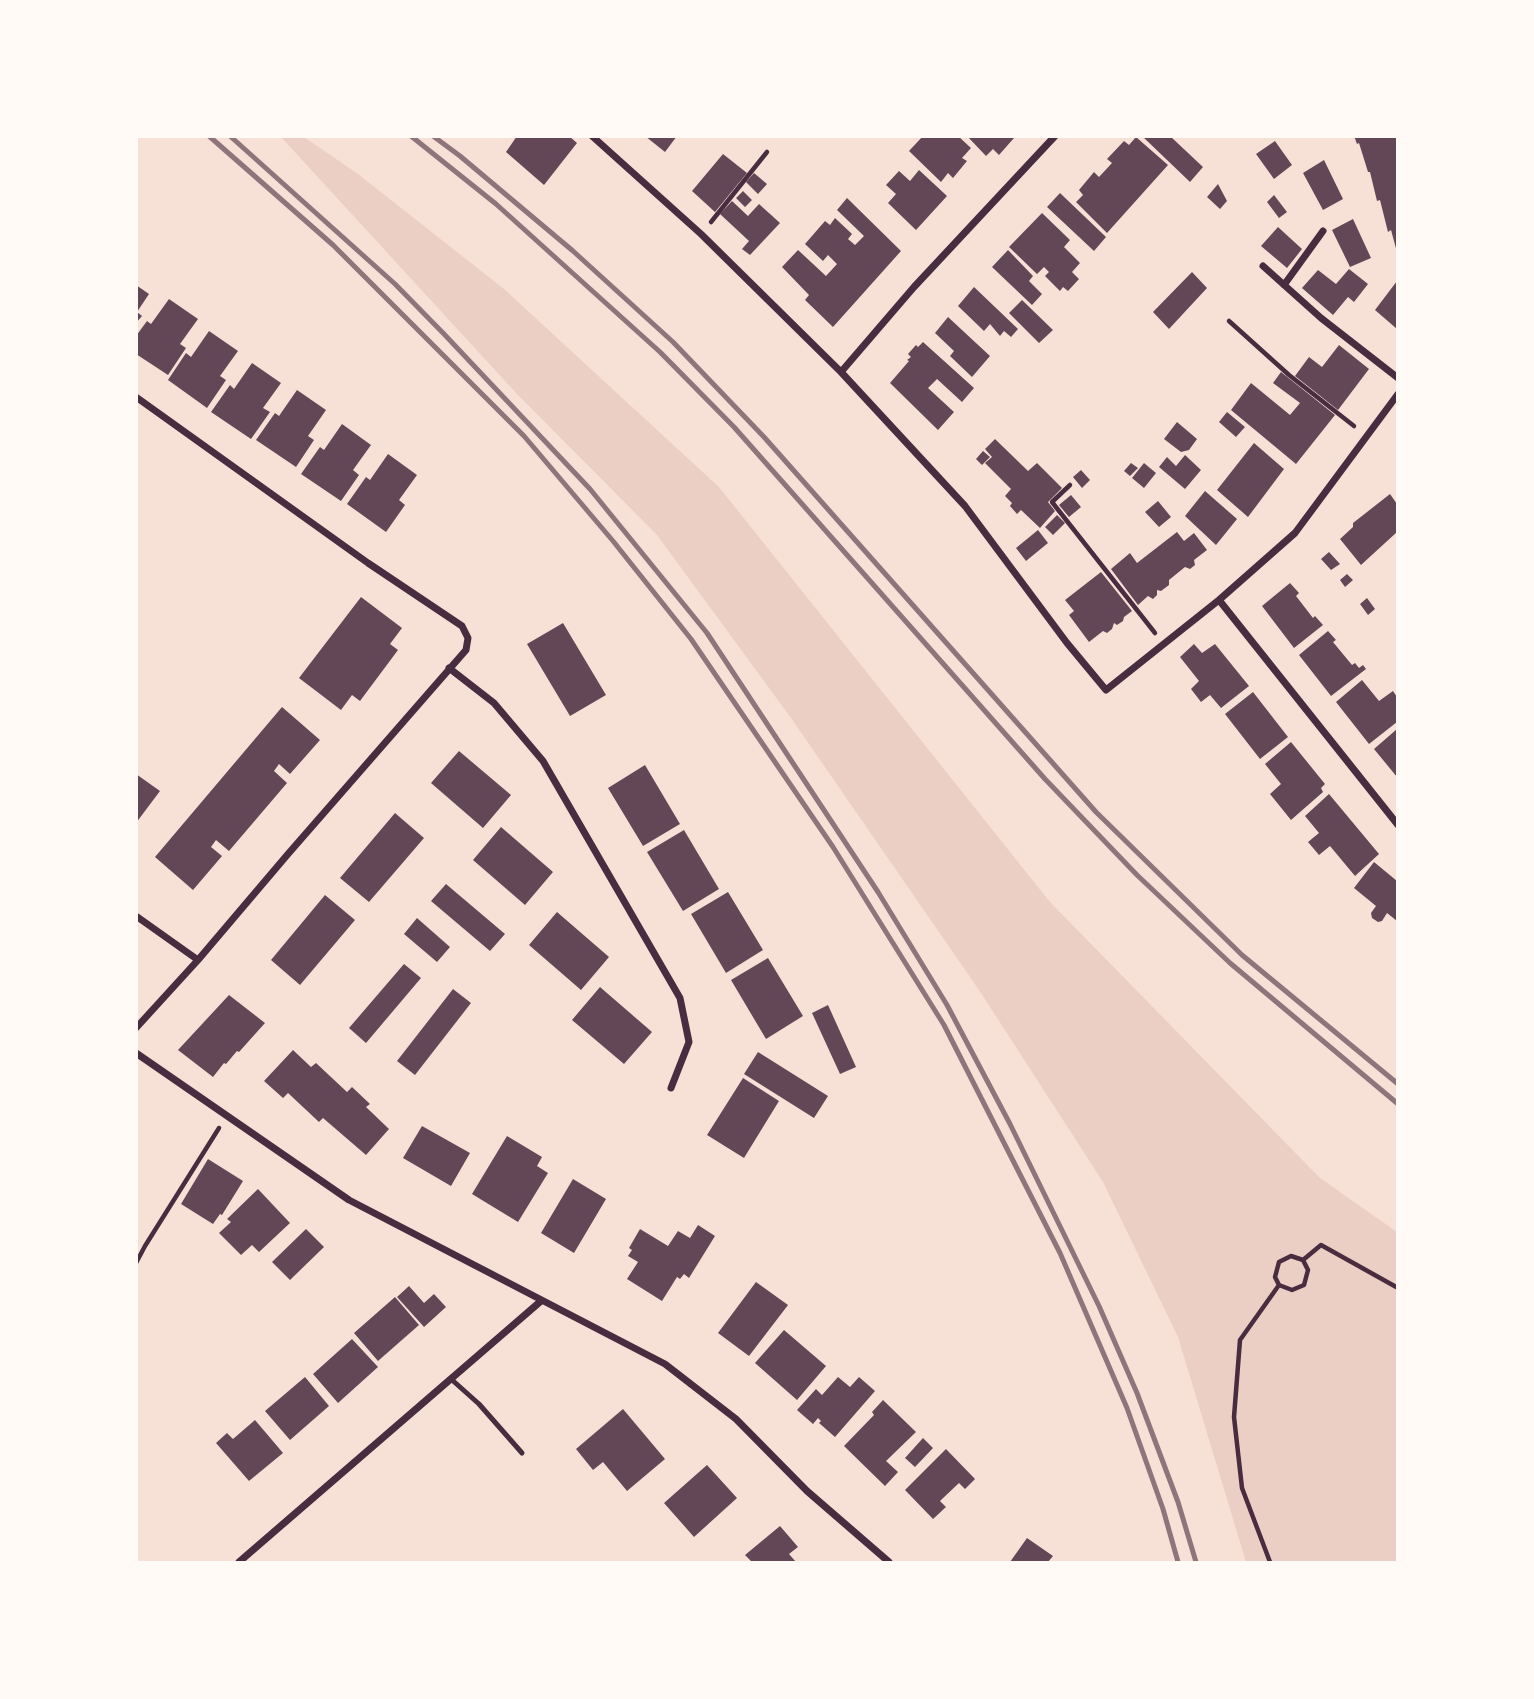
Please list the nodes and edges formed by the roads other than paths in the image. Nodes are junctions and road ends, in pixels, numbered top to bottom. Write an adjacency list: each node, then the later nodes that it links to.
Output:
1 (592, 136): 6 (street)
2 (1055, 136): 6 (street)
3 (1323, 231): 5 (street)
4 (1263, 266): 5 (street)
5 (1284, 285): 7 (street)
6 (841, 372): 10 (street)
7 (1398, 378)
8 (1398, 394): 10 (street)
9 (136, 397): 11 (street)
10 (1220, 600): 12 (street)
11 (449, 668): 14 (street); 17 (street)
12 (1398, 825)
13 (136, 916): 14 (street)
14 (198, 960): 15 (street)
15 (136, 1028)
16 (136, 1053): 18 (street)
17 (671, 1088)
18 (541, 1301): 19 (street); 22 (street)
19 (452, 1379): 20 (lane); 21 (street)
20 (522, 1453)
21 (239, 1563)
22 (889, 1563)

